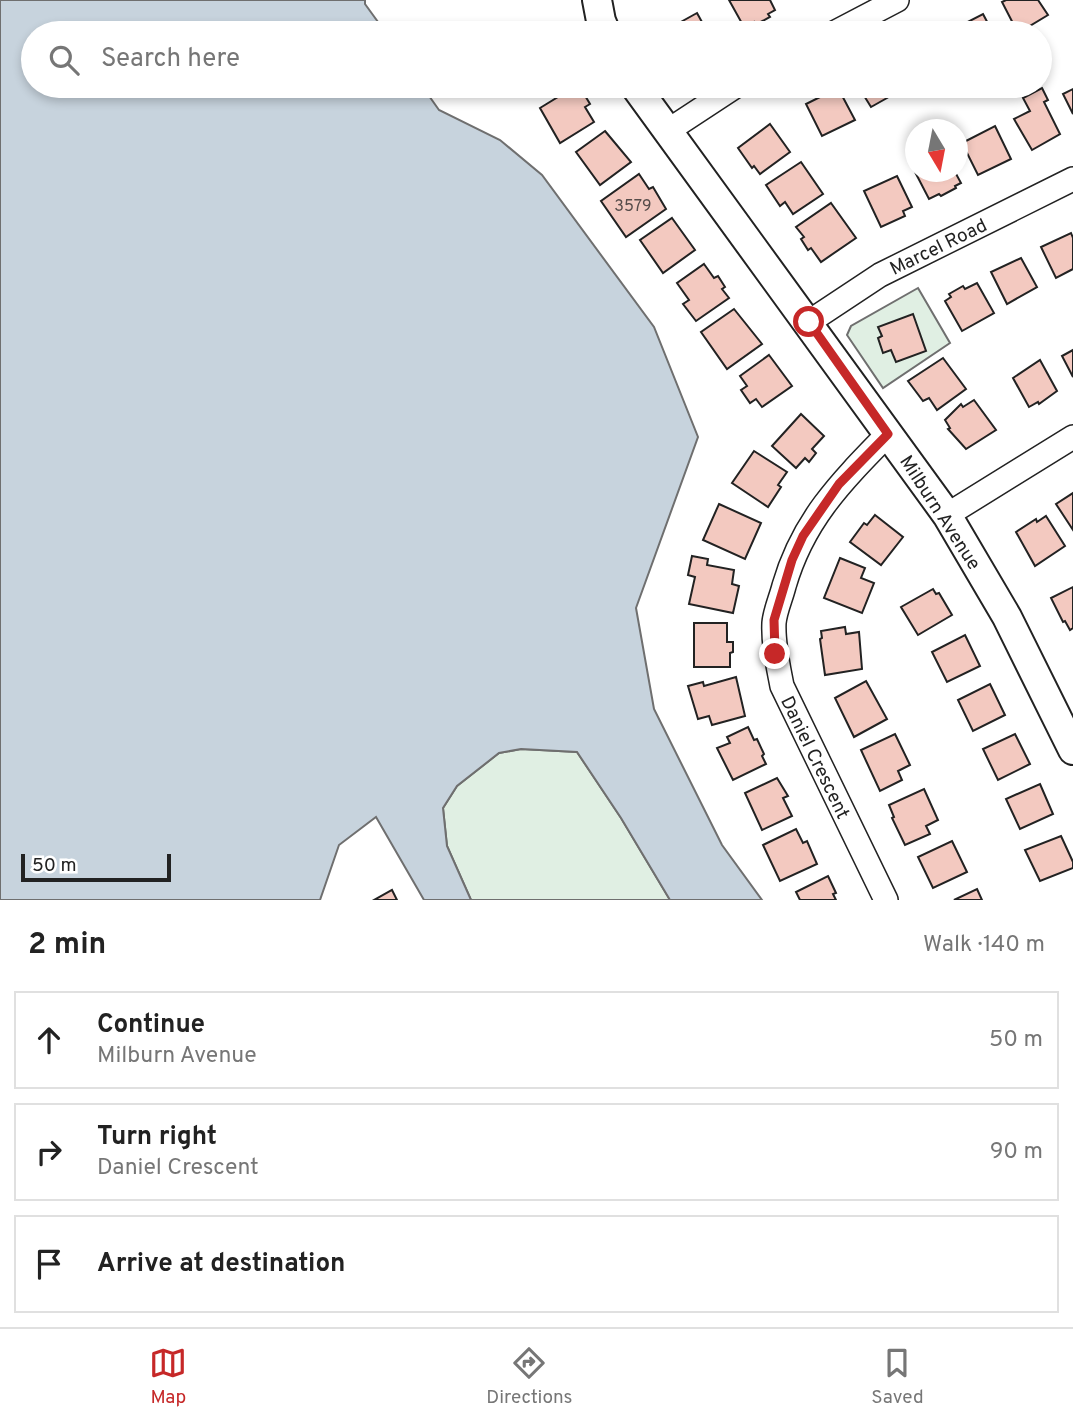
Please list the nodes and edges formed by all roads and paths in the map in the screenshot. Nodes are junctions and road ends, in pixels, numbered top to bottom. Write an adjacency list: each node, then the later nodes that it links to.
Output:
1 (597, 0): 3 (main road)
2 (897, 0): 4 (street)
3 (600, 21)
4 (857, 21)
5 (644, 98): 7 (main road, Milburn Avenue)
6 (718, 98): 7 (street)
7 (669, 130): 9 (main road, Milburn Avenue)
8 (1073, 179): 9 (street, Marcel Road)
9 (809, 322): 10 (main road, Milburn Avenue)
10 (888, 434): 12 (main road, Milburn Avenue); 14 (street, Daniel Crescent)
11 (1073, 437): 12 (street)
12 (947, 515): 13 (main road, Milburn Avenue)
13 (1073, 750)
14 (886, 900)

